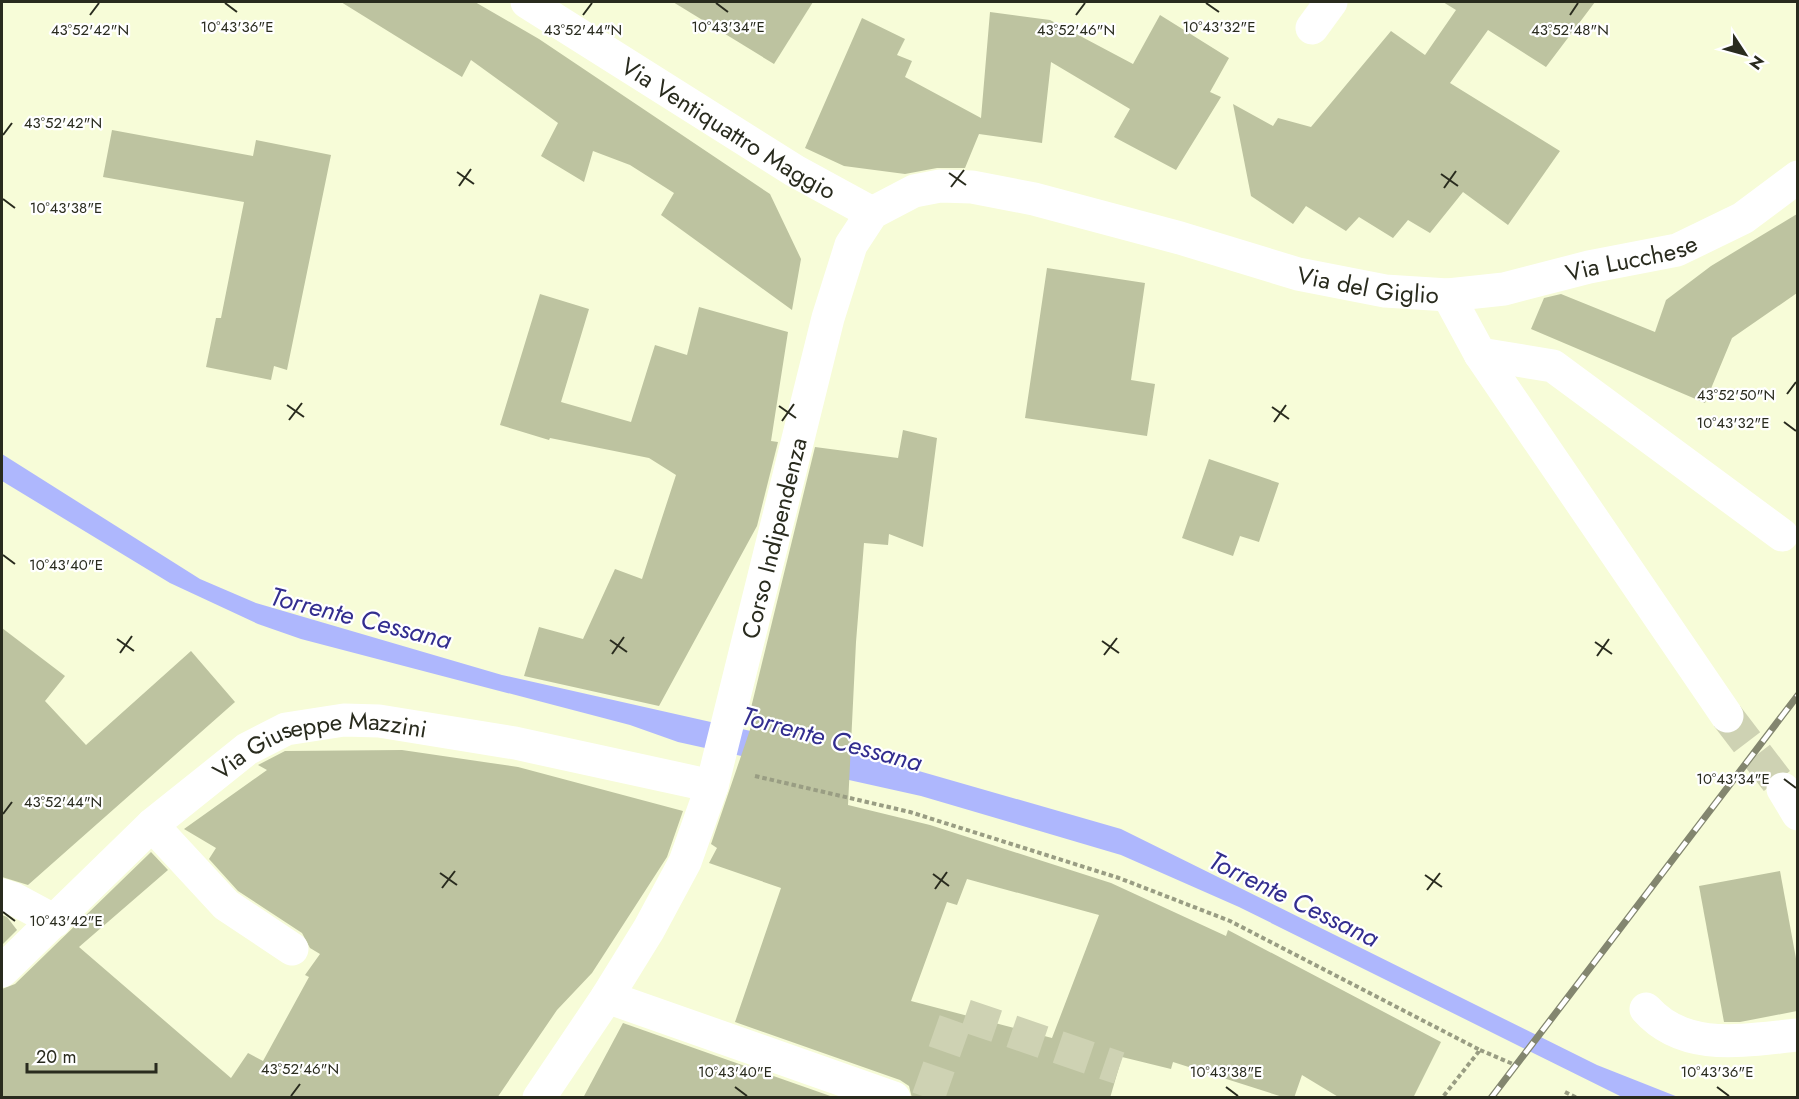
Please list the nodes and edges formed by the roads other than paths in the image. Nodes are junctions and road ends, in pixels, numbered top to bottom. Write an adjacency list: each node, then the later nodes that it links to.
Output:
1 (527, 2): 5 (street, Via Ventiquattro Maggio)
2 (1331, 2): 3 (street)
3 (1312, 28)
4 (1797, 177): 6 (street, Via Lucchese)
5 (872, 213): 6 (street, Via del Giglio); 10 (street, Corso Indipendenza)
6 (1448, 295): 7 (street, Via del Giglio)
7 (1480, 354): 8 (street); 9 (street, Via del Giglio)
8 (1782, 535)
9 (1727, 716)
10 (714, 776): 11 (street, Via Giuseppe Mazzini); 16 (street)
11 (152, 825): 13 (street, Via Giuseppe Mazzini); 14 (street)
12 (2, 895): 13 (street)
13 (55, 921): 15 (street, Via Giuseppe Mazzini)
14 (292, 949)
15 (2, 970)
16 (607, 997): 19 (street); 20 (street)
17 (1646, 1009): 18 (street)
18 (1797, 1035)
19 (539, 1098)
20 (894, 1098)

